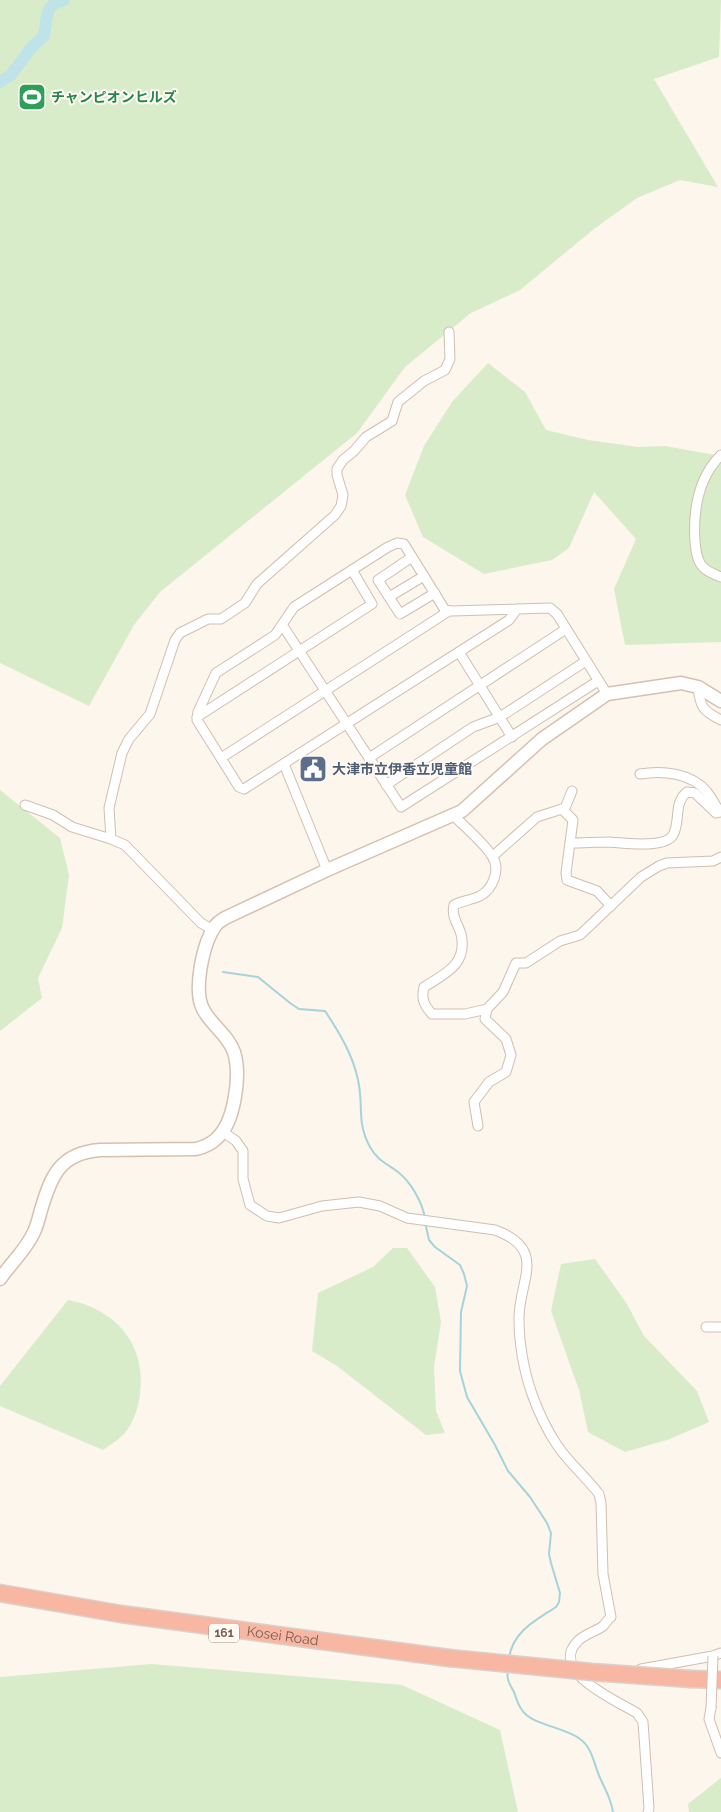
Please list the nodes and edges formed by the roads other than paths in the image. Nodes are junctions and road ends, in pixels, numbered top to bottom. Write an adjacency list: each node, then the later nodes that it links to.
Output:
1 (449, 332): 37 (street)
2 (721, 455): 6 (street)
3 (412, 557): 4 (street); 5 (street); 8 (street)
4 (352, 570): 11 (street); 13 (street)
5 (424, 576): 7 (street); 8 (street)
6 (721, 578)
7 (435, 593): 8 (street); 10 (street)
8 (389, 597)
9 (517, 609): 10 (street); 12 (street); 14 (street)
10 (449, 611): 19 (street)
11 (283, 626): 13 (street); 22 (street)
12 (566, 629): 15 (street); 17 (street)
13 (299, 651): 19 (street); 22 (street)
14 (458, 652): 17 (street); 25 (street)
15 (586, 661): 16 (street); 23 (street)
16 (598, 681): 20 (street); 26 (street)
17 (480, 686): 23 (street); 28 (street)
18 (698, 687): 20 (street); 21 (street); 24 (street)
19 (325, 691): 25 (street); 27 (street)
20 (607, 694): 36 (street)
21 (721, 700)
22 (197, 717): 27 (street)
23 (500, 717): 26 (street); 31 (street)
24 (721, 720)
25 (346, 724): 28 (street); 29 (street)
26 (512, 737): 31 (street)
27 (221, 758): 29 (street)
28 (369, 758): 31 (street)
29 (284, 764): 41 (street)
30 (640, 774): 35 (street)
31 (386, 785)
32 (572, 791): 34 (street)
33 (25, 805): 37 (street)
34 (562, 809): 38 (street); 39 (street)
35 (720, 813): 38 (street)
36 (454, 816): 39 (street); 41 (street)
37 (111, 839): 43 (street)
38 (570, 843): 42 (street)
39 (493, 856): 44 (street)
40 (721, 857): 42 (street)
41 (327, 870): 43 (street)
42 (611, 906): 44 (street)
43 (213, 930): 47 (street)
44 (487, 1009): 45 (street)
45 (478, 1126)
46 (226, 1134): 54 (street)
47 (0, 1279)
48 (706, 1326): 49 (street)
49 (721, 1327)
50 (0, 1593): 53 (highway, Kosei Road / 161)
51 (0, 1600): 53 (highway, Kosei Road / 161)
52 (717, 1655): 54 (street); 56 (street, bridge)
53 (449, 1658): 55 (highway, Kosei Road / 161, bridge)
54 (569, 1662): 57 (street)
55 (721, 1680)
56 (721, 1753)
57 (648, 1812)

